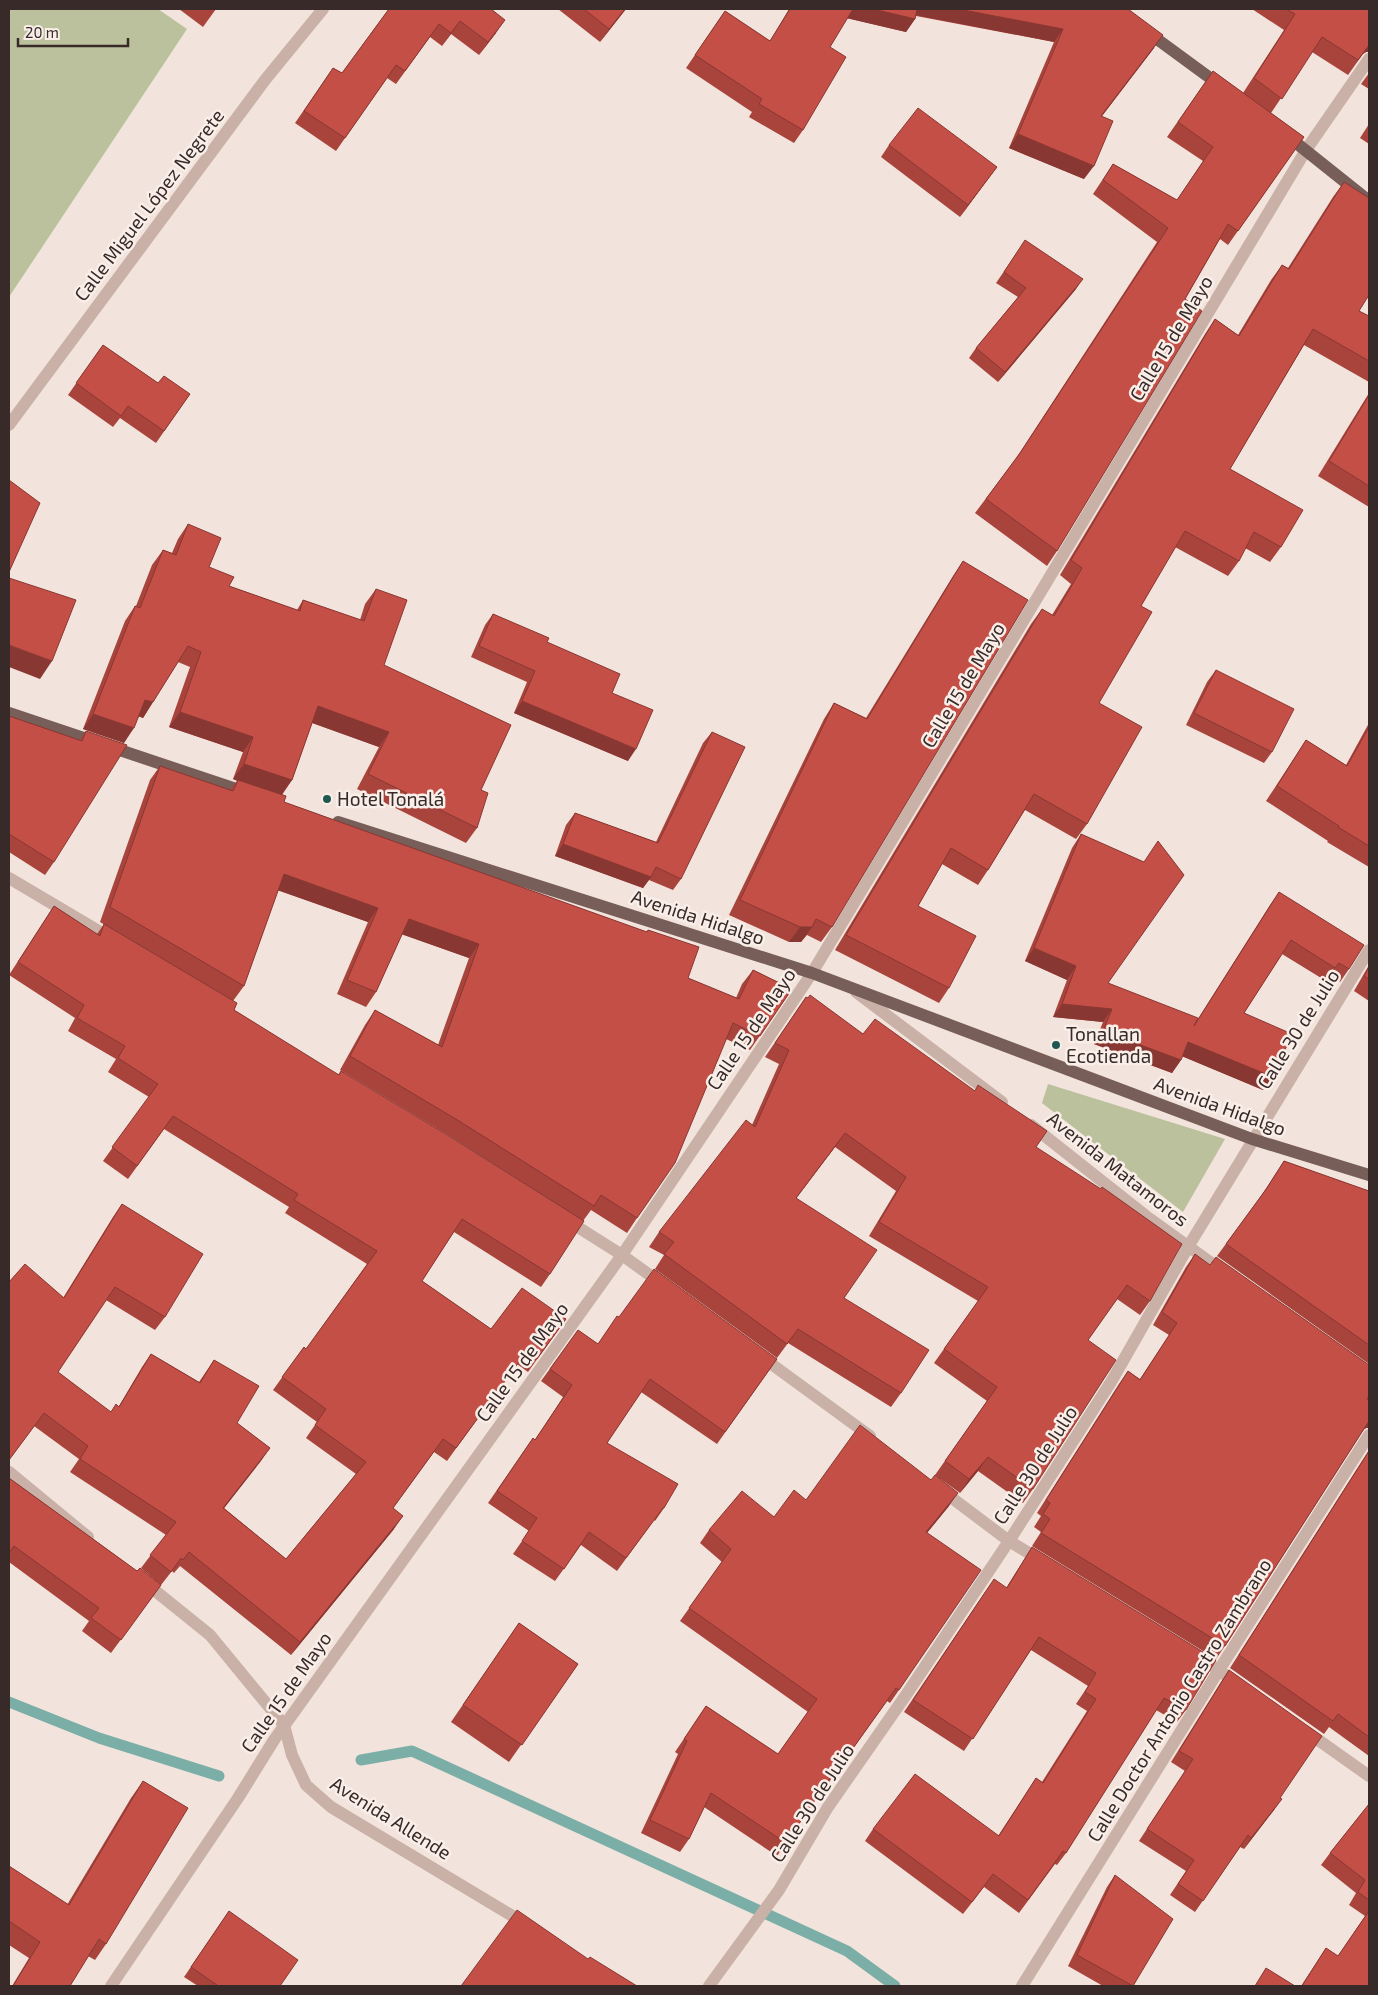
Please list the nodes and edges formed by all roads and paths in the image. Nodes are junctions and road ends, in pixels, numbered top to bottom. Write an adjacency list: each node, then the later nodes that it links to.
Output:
1 (323, 9): 8 (street, Calle Miguel López Negrete)
2 (1132, 20): 4 (main road)
3 (1369, 59): 6 (street, Calle 15 de Mayo)
4 (1227, 91)
5 (1274, 126): 6 (main road)
6 (1306, 150): 7 (main road); 15 (street, Calle 15 de Mayo)
7 (1369, 200)
8 (9, 425)
9 (9, 713): 10 (main road)
10 (264, 798)
11 (330, 820): 15 (main road, Avenida Hidalgo)
12 (9, 878): 13 (street)
13 (120, 943)
14 (1369, 950): 17 (street, Calle 30 de Julio)
15 (812, 973): 16 (main road, Avenida Hidalgo); 21 (street, Calle 15 de Mayo)
16 (848, 986): 17 (main road, Avenida Hidalgo); 20 (street, Avenida Matamoros)
17 (1252, 1139): 18 (main road, Avenida Hidalgo); 20 (street, Calle 30 de Julio)
18 (1369, 1175)
19 (557, 1214): 21 (street)
20 (1188, 1247): 22 (street, Avenida Matamoros); 29 (street, Calle 30 de Julio)
21 (622, 1255): 23 (street); 36 (street, Calle 15 de Mayo)
22 (1235, 1280)
23 (670, 1290)
24 (750, 1348): 26 (street)
25 (1369, 1435): 34 (street, Calle Doctor Antonio Castro Zambrano)
26 (877, 1442)
27 (9, 1472): 30 (street)
28 (931, 1482): 29 (street)
29 (1009, 1541): 31 (street); 41 (street, Calle 30 de Julio)
30 (102, 1547)
31 (1051, 1567)
32 (132, 1572): 36 (street, Avenida Allende)
33 (1185, 1649): 34 (street)
34 (1219, 1670): 35 (street); 42 (street, Calle Doctor Antonio Castro Zambrano)
35 (1251, 1692)
36 (284, 1725): 39 (street, Avenida Allende); 40 (street, Calle 15 de Mayo)
37 (1298, 1726): 38 (street)
38 (1369, 1776)
39 (537, 1930)
40 (111, 1986)
41 (709, 1986)
42 (1022, 1986)

